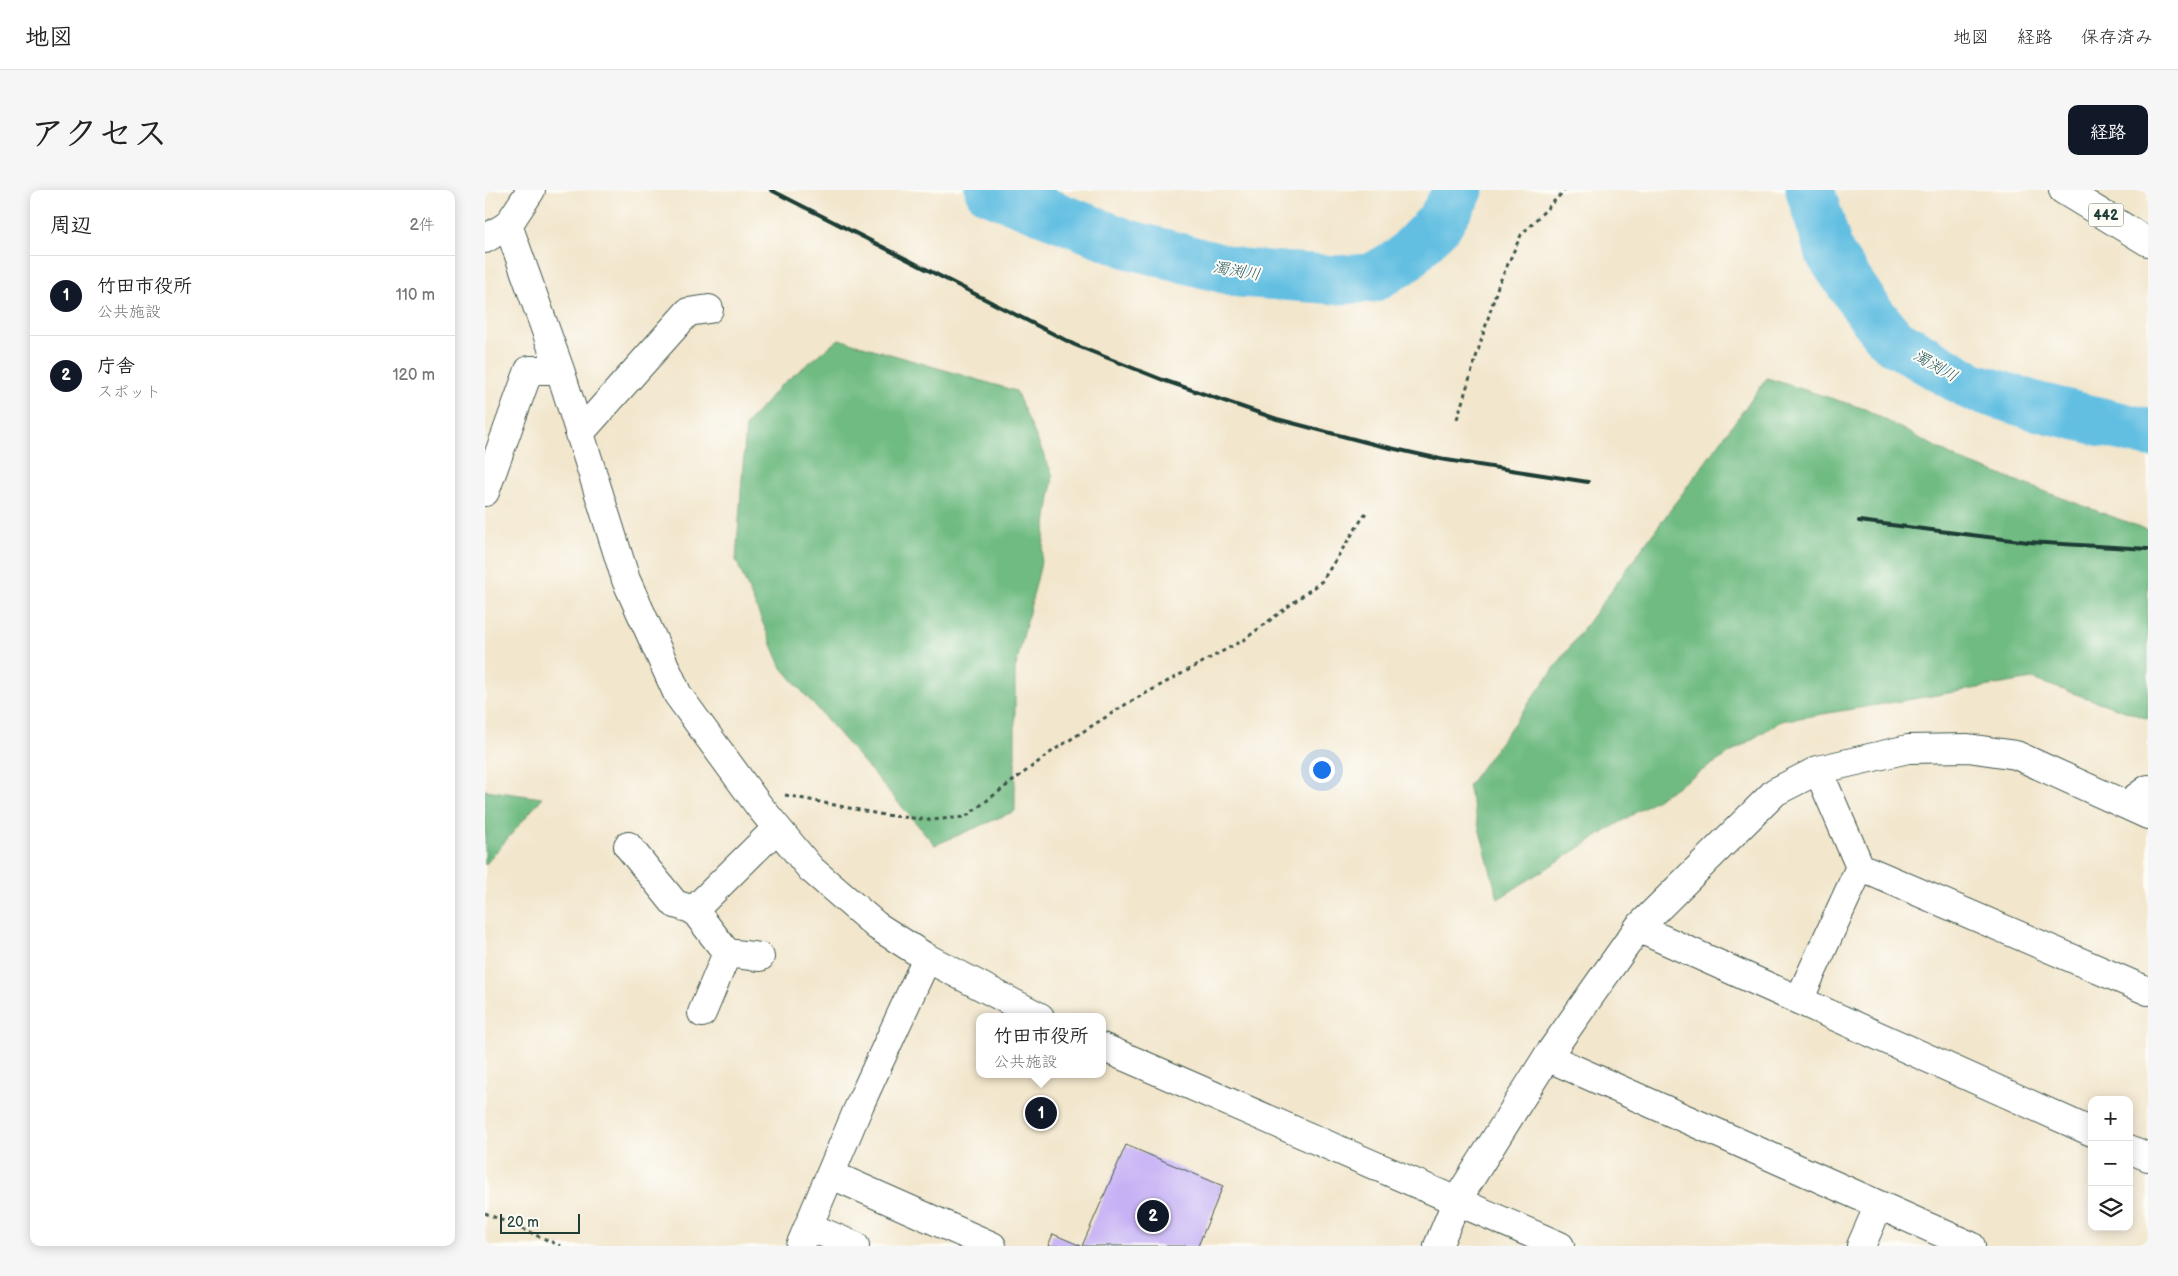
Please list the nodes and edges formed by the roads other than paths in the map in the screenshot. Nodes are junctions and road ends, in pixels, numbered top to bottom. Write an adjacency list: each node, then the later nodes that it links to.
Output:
1 (531, 190): 3 (main road)
2 (2063, 190): 5 (main road, 442)
3 (508, 224): 4 (main road); 7 (main road)
4 (485, 239)
5 (2148, 242)
6 (709, 309): 8 (main road)
7 (560, 370): 8 (main road); 9 (main road)
8 (579, 434): 13 (main road)
9 (485, 492)
10 (1819, 770): 12 (main road); 15 (main road); 17 (main road)
11 (2148, 789): 12 (main road)
12 (2137, 810)
13 (777, 828): 16 (main road); 20 (main road)
14 (628, 846): 16 (main road)
15 (1860, 867): 21 (main road); 22 (main road)
16 (694, 910): 18 (main road)
17 (1638, 928): 22 (main road); 26 (main road)
18 (727, 954): 19 (main road); 23 (main road)
19 (760, 957)
20 (927, 958): 24 (main road); 30 (main road)
21 (2148, 991)
22 (1799, 1000): 27 (main road)
23 (703, 1013)
24 (1032, 1013)
25 (1106, 1049): 31 (main road)
26 (1547, 1057): 31 (main road); 32 (main road)
27 (2088, 1130)
28 (2133, 1151): 29 (main road)
29 (2148, 1157)
30 (832, 1174): 33 (main road); 34 (main road)
31 (1457, 1200): 36 (main road); 37 (main road)
32 (1879, 1205): 38 (main road); 39 (main road)
33 (805, 1236): 35 (main road)
34 (986, 1245)
35 (855, 1246)
36 (1438, 1246)
37 (1559, 1246)
38 (1861, 1246)
39 (1971, 1246)

